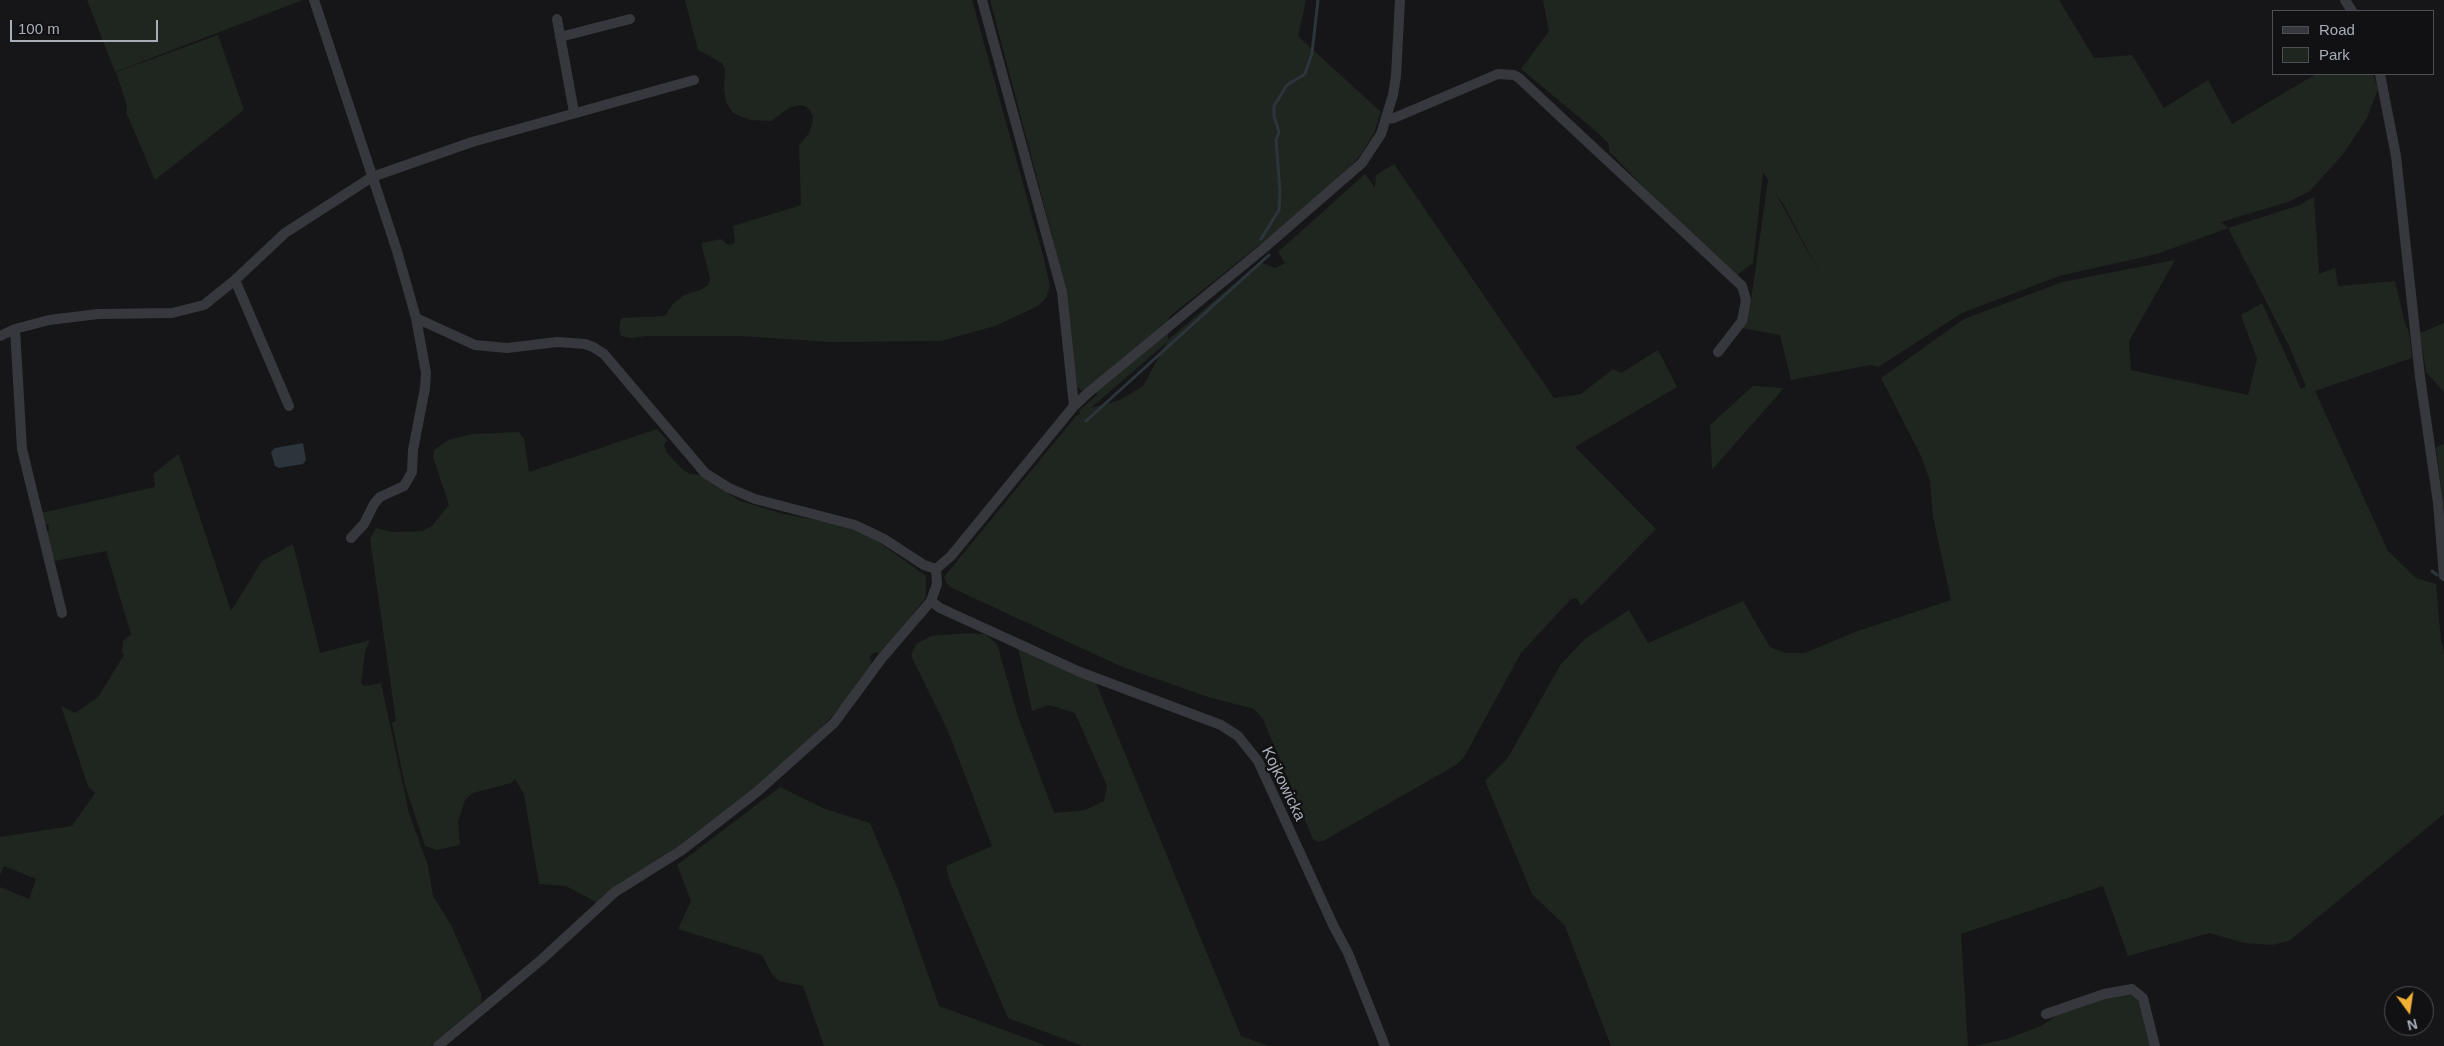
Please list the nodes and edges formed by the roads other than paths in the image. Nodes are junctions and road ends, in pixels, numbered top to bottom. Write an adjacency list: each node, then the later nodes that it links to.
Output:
1 (314, 0): 11 (street)
2 (982, 0): 18 (street)
3 (1400, 0): 10 (street)
4 (557, 19): 6 (street)
5 (630, 19): 6 (street)
6 (560, 37): 9 (street)
7 (2380, 75): 21 (street)
8 (694, 80): 9 (street)
9 (574, 112): 11 (street)
10 (1387, 119): 16 (street); 18 (street)
11 (372, 178): 12 (street); 13 (street)
12 (236, 280): 14 (street); 17 (street)
13 (416, 318): 19 (street); 20 (street)
14 (15, 329): 15 (street); 23 (street)
15 (0, 336)
16 (1718, 352)
17 (289, 406)
18 (1074, 406): 20 (street)
19 (351, 538)
20 (936, 569): 22 (street)
21 (2444, 576)
22 (931, 600): 25 (street); 26 (street, Kojkowicka)
23 (62, 613)
24 (2046, 1014): 27 (street)
25 (438, 1046)
26 (1385, 1046)
27 (2155, 1046)

